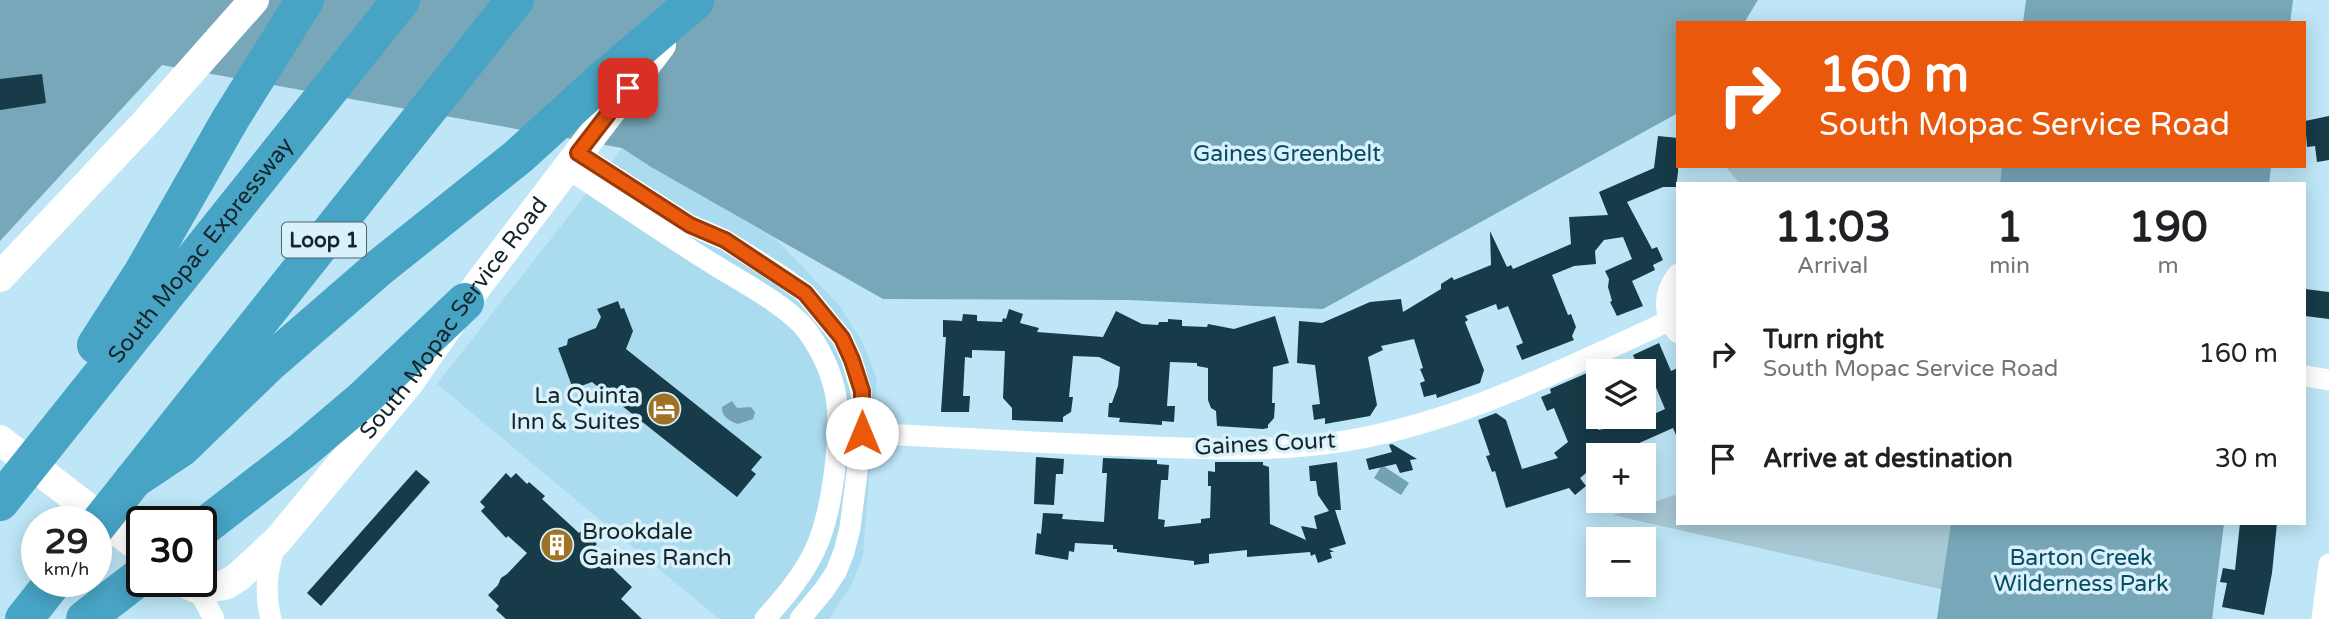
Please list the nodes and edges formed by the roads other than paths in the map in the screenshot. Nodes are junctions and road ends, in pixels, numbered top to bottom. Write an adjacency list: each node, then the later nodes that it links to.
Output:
1 (254, 0): 8 (main road)
2 (305, 0): 17 (highway)
3 (401, 0): 17 (highway, South Mopac Expressway)
4 (515, 0): 18 (highway, Loop 1)
5 (695, 1): 6 (main road, South Mopac Service Road); 18 (highway)
6 (572, 160): 7 (street); 10 (main road, South Mopac Service Road)
7 (684, 234): 14 (street); 15 (street)
8 (0, 277)
9 (1676, 277): 11 (street, Gaines Court)
10 (465, 302): 21 (highway); 23 (main road, South Mopac Service Road)
11 (1674, 327): 15 (street, Gaines Court)
12 (2306, 376): 13 (street)
13 (2329, 380)
14 (839, 432): 15 (street, Gaines Court); 33 (street)
15 (862, 433): 34 (street)
16 (0, 440): 22 (main road)
17 (41, 449): 19 (highway, South Mopac Expressway)
18 (134, 480): 20 (highway, Loop 1)
19 (0, 502)
20 (112, 507)
21 (217, 517)
22 (126, 538)
23 (276, 541): 25 (main road, South Mopac Service Road); 32 (street)
24 (2329, 564): 35 (street)
25 (217, 585)
26 (126, 587): 30 (highway)
27 (41, 597): 29 (highway)
28 (197, 597): 31 (street)
29 (24, 619)
30 (85, 619)
31 (214, 619)
32 (271, 619)
33 (765, 619)
34 (800, 619)
35 (2322, 619)

